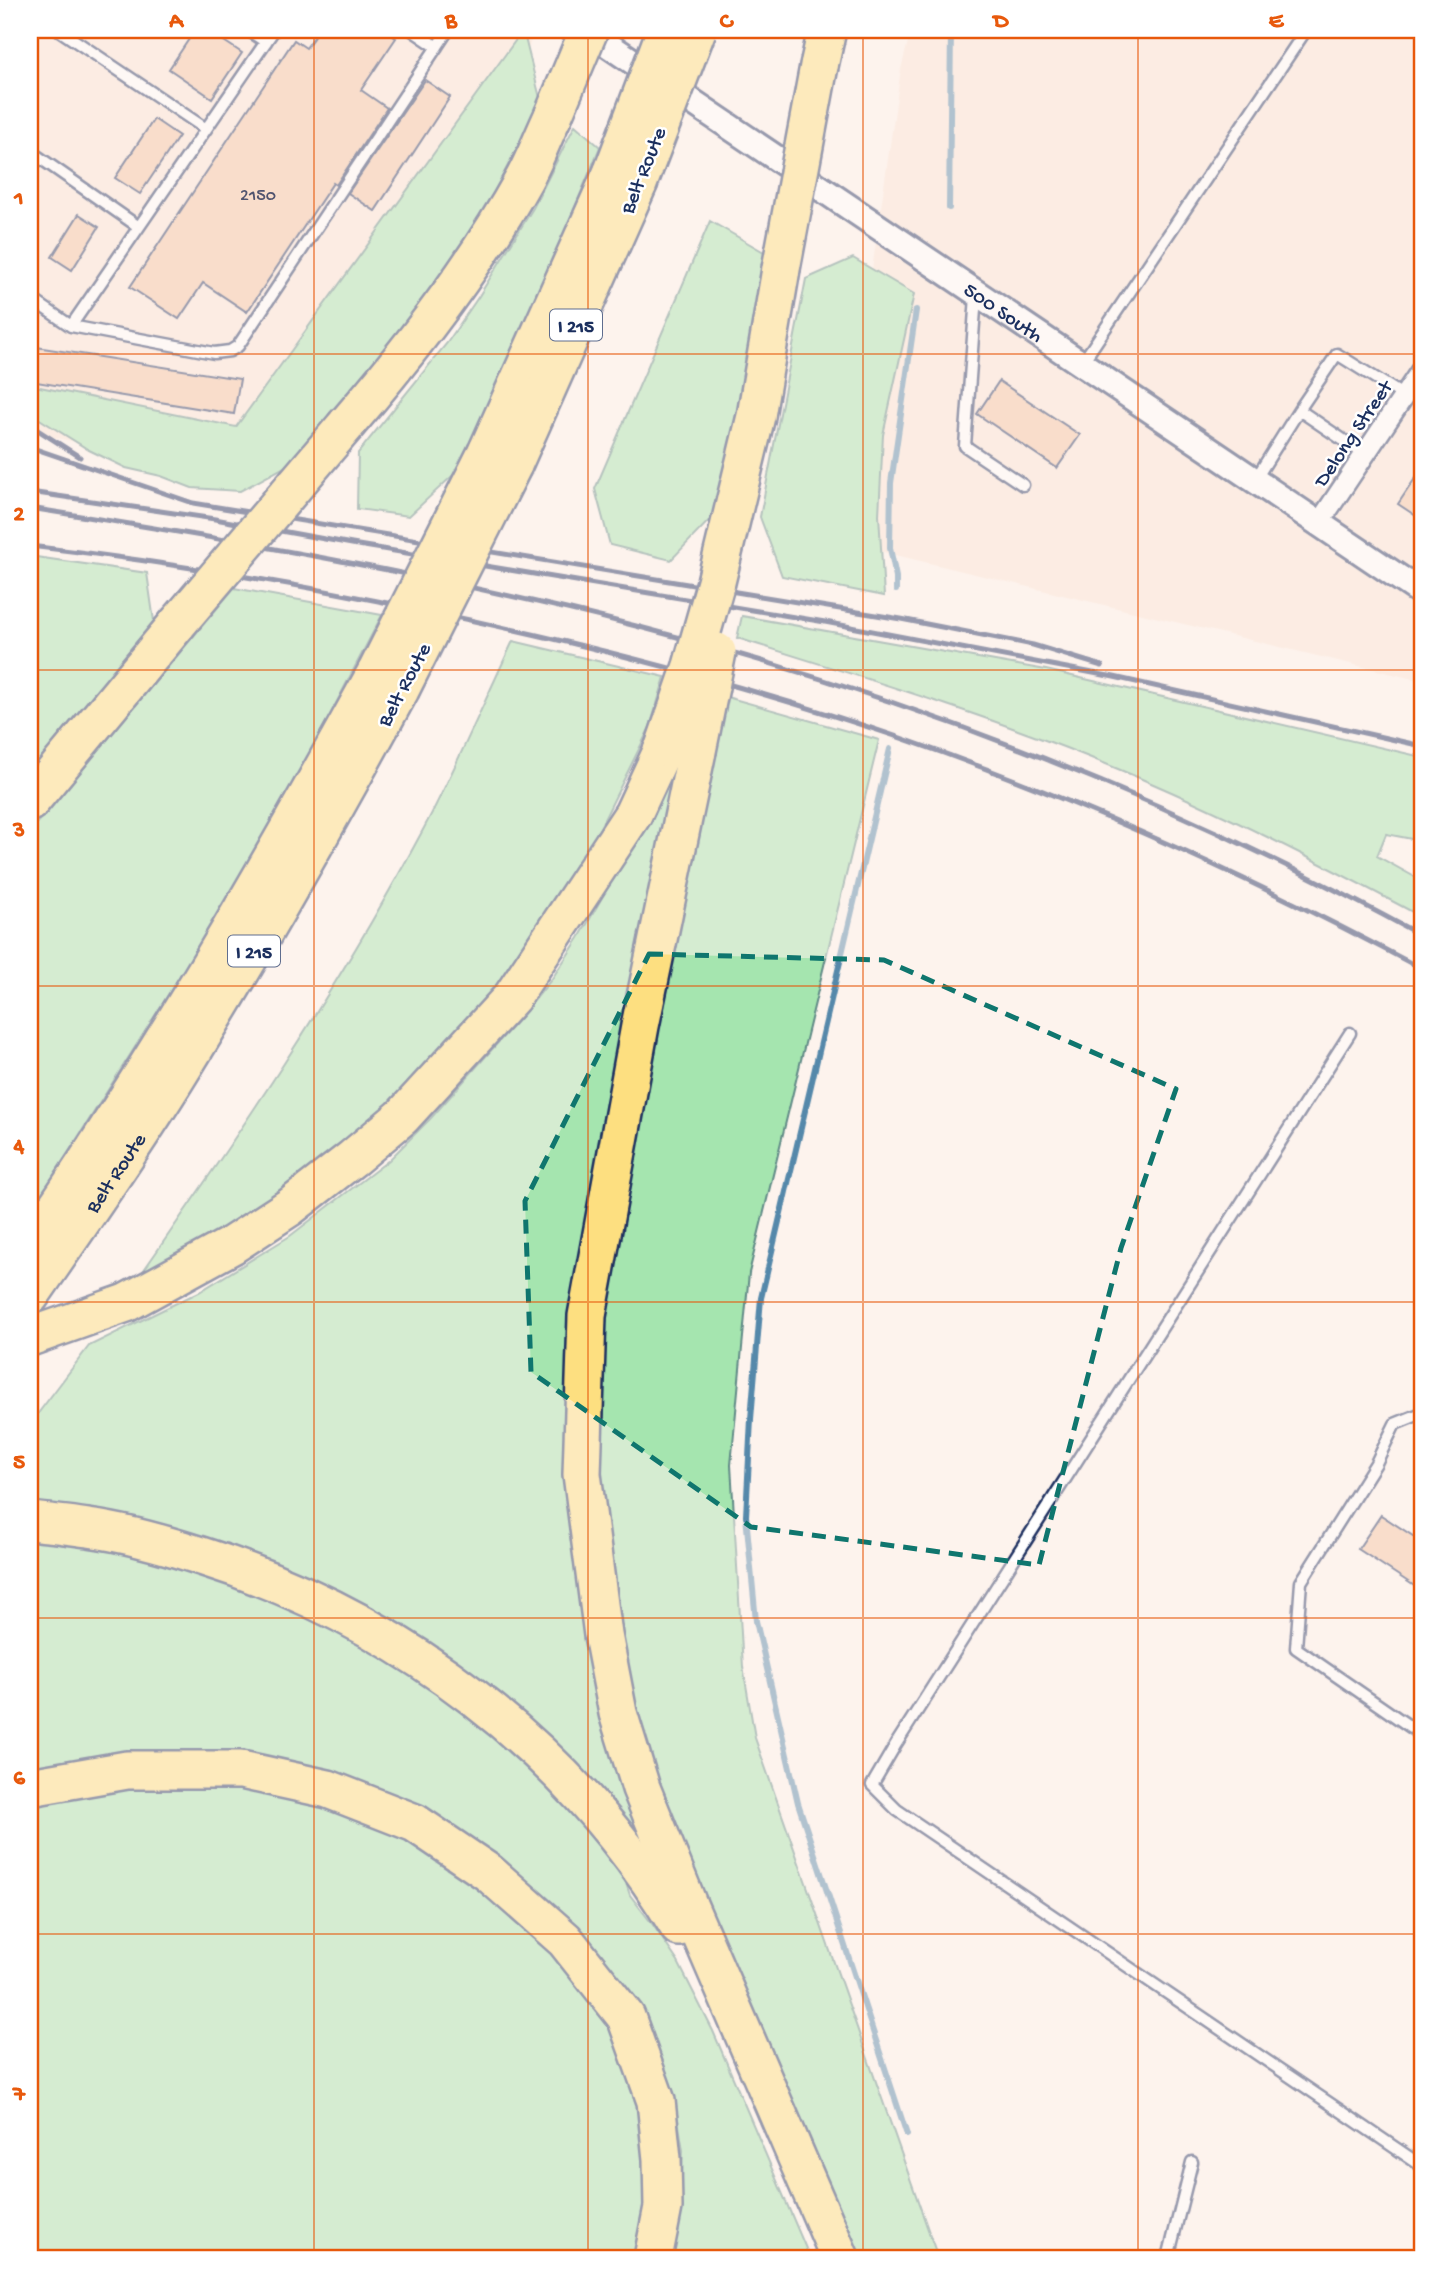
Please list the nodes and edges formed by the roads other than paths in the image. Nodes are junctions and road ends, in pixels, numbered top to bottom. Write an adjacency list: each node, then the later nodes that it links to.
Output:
1 (59, 30): 13 (lane)
2 (248, 30): 11 (lane)
3 (274, 30): 11 (lane)
4 (412, 30): 12 (lane)
5 (448, 30): 12 (lane)
6 (588, 30): 17 (street, 500 South); 30 (highway, bridge)
7 (666, 30): 15 (highway, Belt Route / I 215, bridge)
8 (697, 30): 15 (highway, Belt Route / I 215, bridge)
9 (827, 30): 29 (highway, bridge)
10 (1306, 30): 20 (lane)
11 (266, 42): 13 (lane)
12 (437, 47): 19 (lane)
13 (206, 129): 16 (lane)
14 (30, 151): 16 (lane)
15 (625, 177): 32 (highway, Belt Route / I 215, bridge)
16 (139, 227): 19 (lane)
17 (976, 292): 20 (street, 500 South); 26 (lane)
18 (30, 298): 19 (lane)
19 (71, 326)
20 (1082, 363): 25 (street, 500 South)
21 (1422, 369): 22 (street, Delong Street)
22 (1404, 397): 23 (lane); 24 (street, Delong Street)
23 (1299, 410): 24 (lane); 25 (lane)
24 (1364, 454): 27 (street, Delong Street)
25 (1255, 480): 27 (street, 500 South)
26 (1023, 485)
27 (1319, 523): 28 (street, 500 South)
28 (1422, 593)
29 (680, 749): 35 (highway); 40 (highway)
30 (30, 802)
31 (1350, 1033): 42 (lane)
32 (86, 1189): 33 (highway, Belt Route / I 215); 34 (highway, Belt Route / I 215)
33 (30, 1246)
34 (30, 1296)
35 (30, 1337)
36 (1422, 1413): 38 (lane)
37 (30, 1521): 40 (highway)
38 (1422, 1735)
39 (30, 1787): 43 (highway)
40 (746, 2039): 44 (highway)
41 (1192, 2162): 45 (lane)
42 (1422, 2166)
43 (653, 2258)
44 (840, 2258)
45 (1167, 2258)

